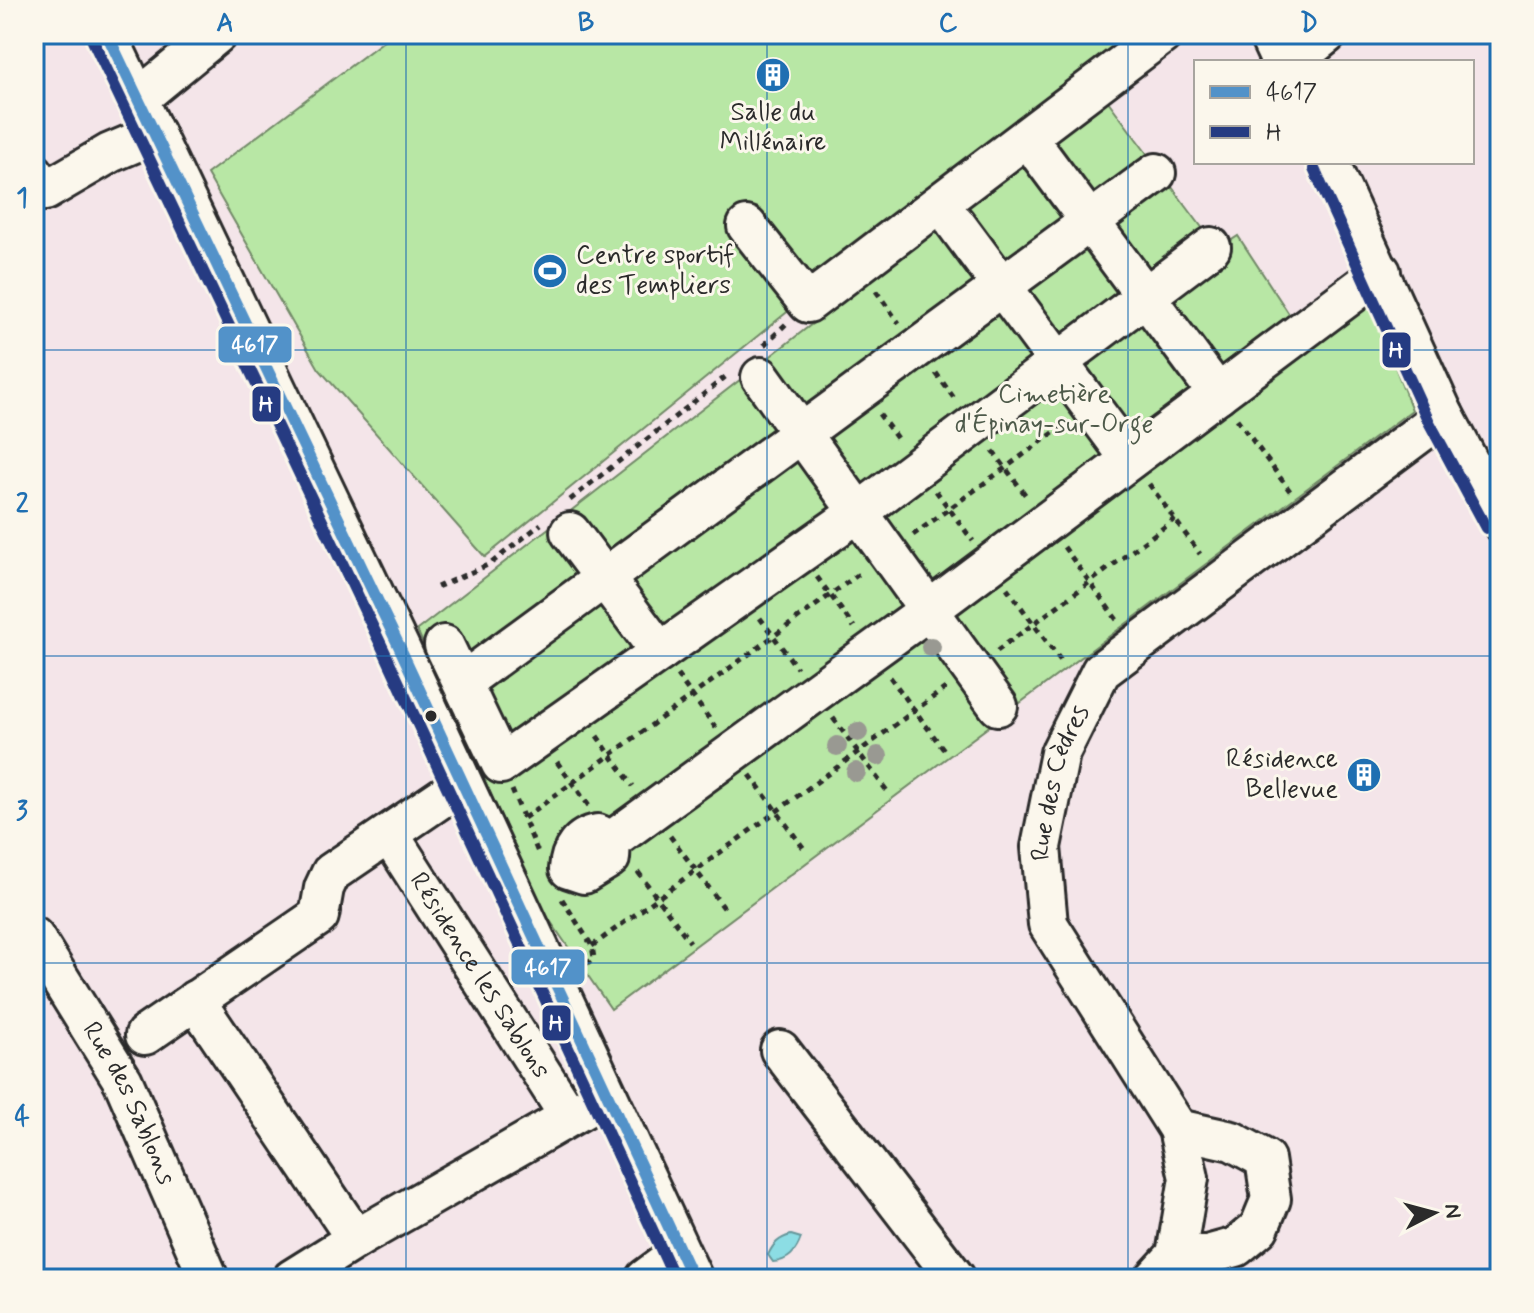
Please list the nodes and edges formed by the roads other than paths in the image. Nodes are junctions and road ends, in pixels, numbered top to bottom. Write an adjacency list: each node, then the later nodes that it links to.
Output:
1 (107, 34): 8 (street)
2 (217, 34): 8 (street)
3 (1163, 34): 16 (street)
4 (1268, 34): 6 (street)
5 (1327, 34): 7 (street)
6 (1280, 60)
7 (1294, 60)
8 (138, 99): 9 (street)
9 (155, 134): 12 (street); 36 (street)
10 (1041, 156): 14 (street)
11 (1330, 164): 18 (street)
12 (34, 173)
13 (1156, 173): 14 (street)
14 (1090, 222): 19 (street); 20 (street)
15 (955, 223): 19 (street)
16 (747, 226)
17 (1211, 247): 20 (street)
18 (1381, 272): 23 (street); 24 (street)
19 (1002, 287): 21 (street); 25 (street)
20 (1145, 296): 21 (street); 23 (street)
21 (1058, 361): 26 (street); 27 (street)
22 (752, 365): 25 (street)
23 (1218, 394): 26 (street)
24 (1444, 415): 29 (street); 45 (street, Rue des Cèdres)
25 (802, 434): 27 (street); 30 (street)
26 (1130, 459): 31 (street)
27 (859, 512): 31 (street); 33 (street)
28 (562, 517): 30 (street)
29 (1500, 521)
30 (606, 577): 33 (street); 34 (street)
31 (929, 610): 35 (street); 38 (street)
32 (444, 645): 34 (street)
33 (660, 652): 34 (street)
34 (464, 681)
35 (998, 706)
36 (462, 784): 37 (street); 38 (street)
37 (389, 834): 40 (street); 44 (street, Résidence les Sablons)
38 (517, 903): 43 (street)
39 (34, 937): 49 (street, Rue des Sablons)
40 (195, 1000): 41 (street); 46 (street)
41 (145, 1035)
42 (780, 1050): 52 (street)
43 (607, 1095): 44 (street); 47 (street)
44 (569, 1116): 46 (street)
45 (1178, 1129): 48 (street, Rue des Cèdres); 48 (street)
46 (356, 1239): 50 (street)
47 (686, 1266): 51 (street)
48 (1165, 1267)
49 (209, 1279)
50 (292, 1279)
51 (645, 1279)
52 (956, 1279)

